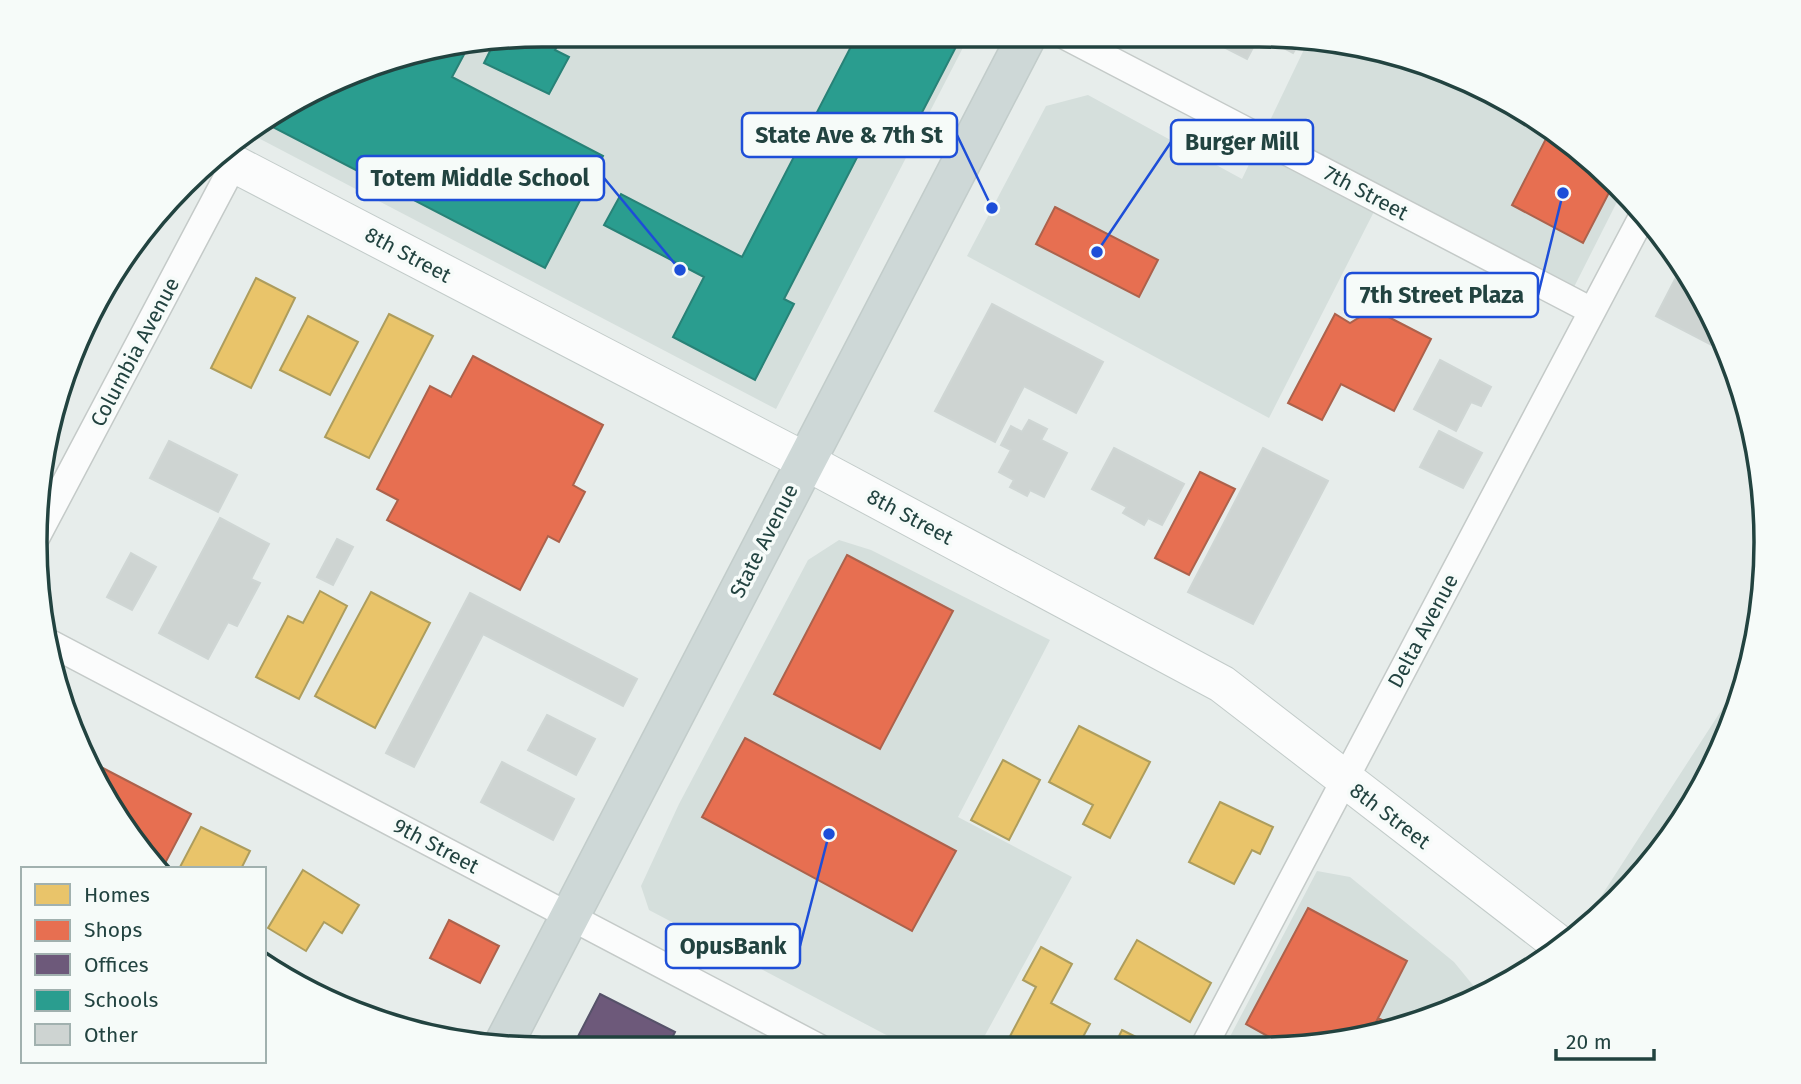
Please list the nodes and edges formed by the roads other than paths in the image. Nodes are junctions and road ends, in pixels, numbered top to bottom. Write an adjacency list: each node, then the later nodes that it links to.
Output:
1 (1021, 47): 7 (main road, State Avenue)
2 (1086, 47): 6 (street, 7th Street)
3 (227, 161): 7 (street, 8th Street)
4 (225, 163): 8 (street, Columbia Avenue)
5 (1638, 224): 6 (street, Delta Avenue)
6 (1592, 311): 10 (street, Delta Avenue)
7 (805, 461): 10 (street, 8th Street); 11 (main road, State Avenue)
8 (48, 514)
9 (59, 648): 11 (street, 9th Street)
10 (1343, 780): 12 (street, 8th Street); 15 (street, Delta Avenue)
11 (569, 916): 13 (main road, State Avenue); 14 (street, 9th Street)
12 (1553, 940)
13 (507, 1036)
14 (799, 1037)
15 (1209, 1037)

